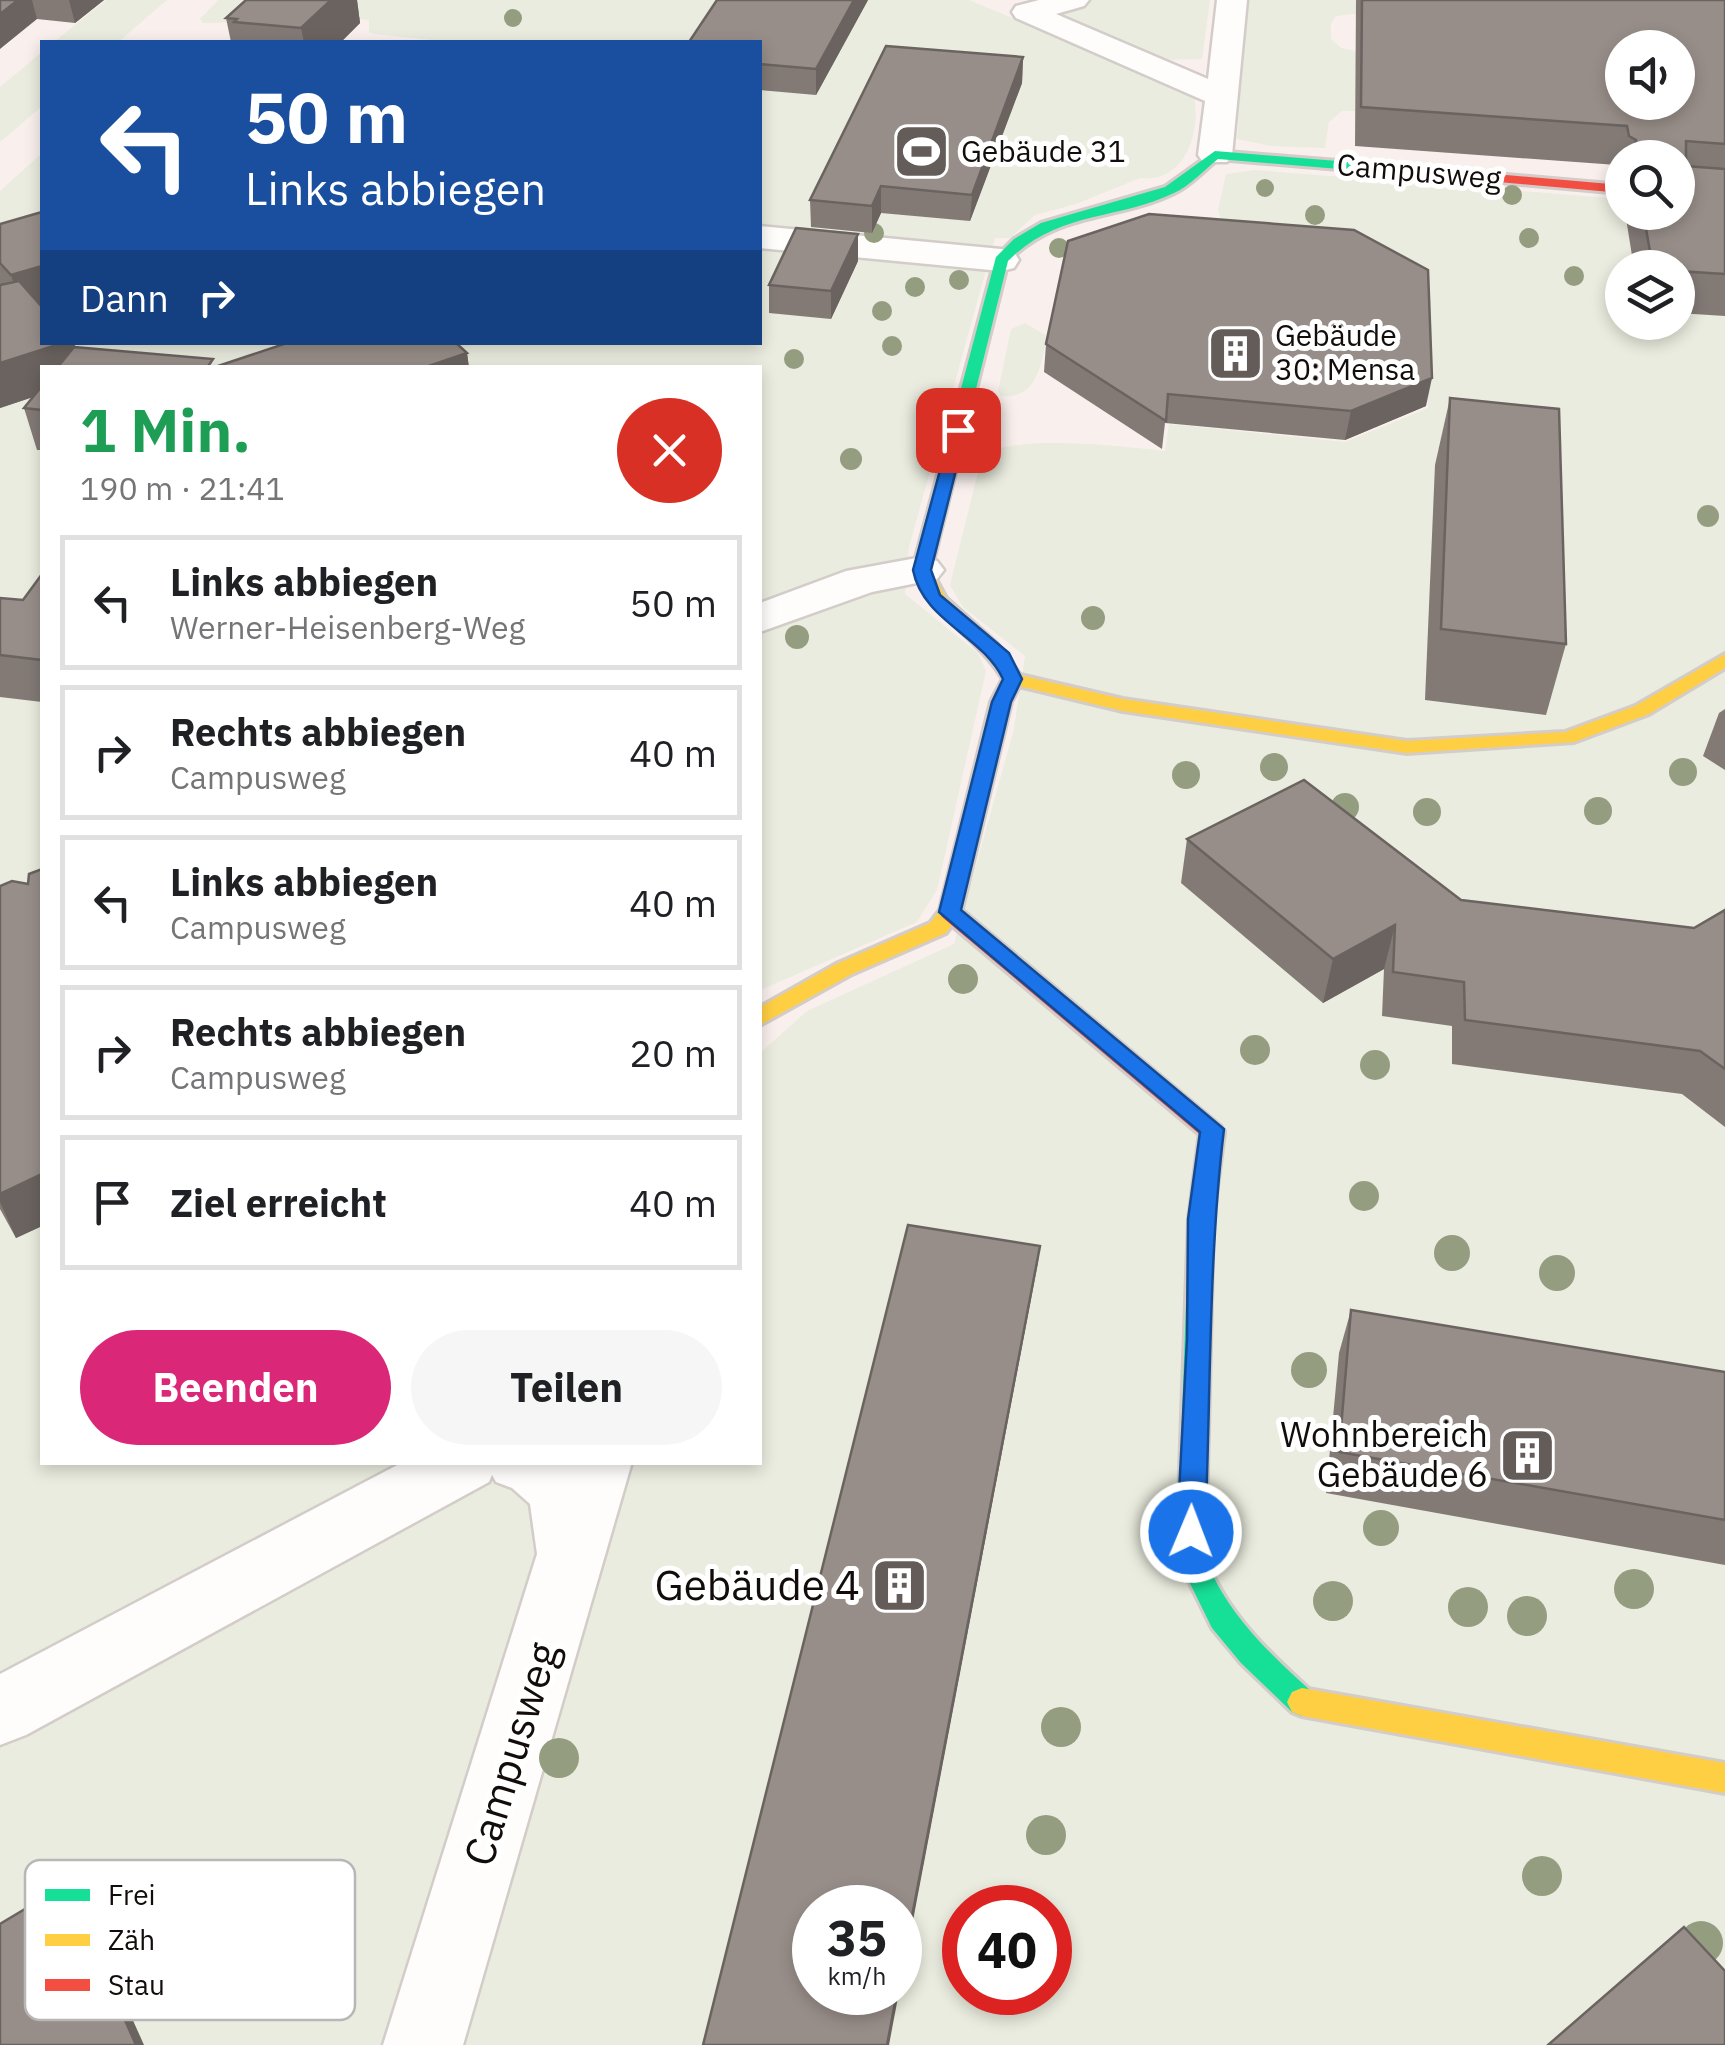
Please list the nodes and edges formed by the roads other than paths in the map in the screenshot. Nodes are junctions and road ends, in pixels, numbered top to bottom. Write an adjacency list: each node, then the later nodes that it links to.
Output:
1 (1074, 0): 3 (street)
2 (1232, 0): 3 (street)
3 (1220, 96): 4 (street)
4 (1215, 155): 5 (street, Campusweg); 7 (street)
5 (1605, 188)
6 (762, 237): 7 (street)
7 (1002, 260): 8 (street)
8 (922, 570): 9 (street); 11 (street)
9 (762, 618)
10 (1725, 660): 11 (street)
11 (1013, 679): 12 (street)
12 (950, 912): 13 (street); 19 (street)
13 (762, 1016)
14 (460, 1465): 18 (street)
15 (530, 1465): 17 (street)
16 (599, 1465): 17 (street, Campusweg)
17 (571, 1557): 20 (street, Campusweg)
18 (0, 1710)
19 (1725, 1778)
20 (422, 2045)

